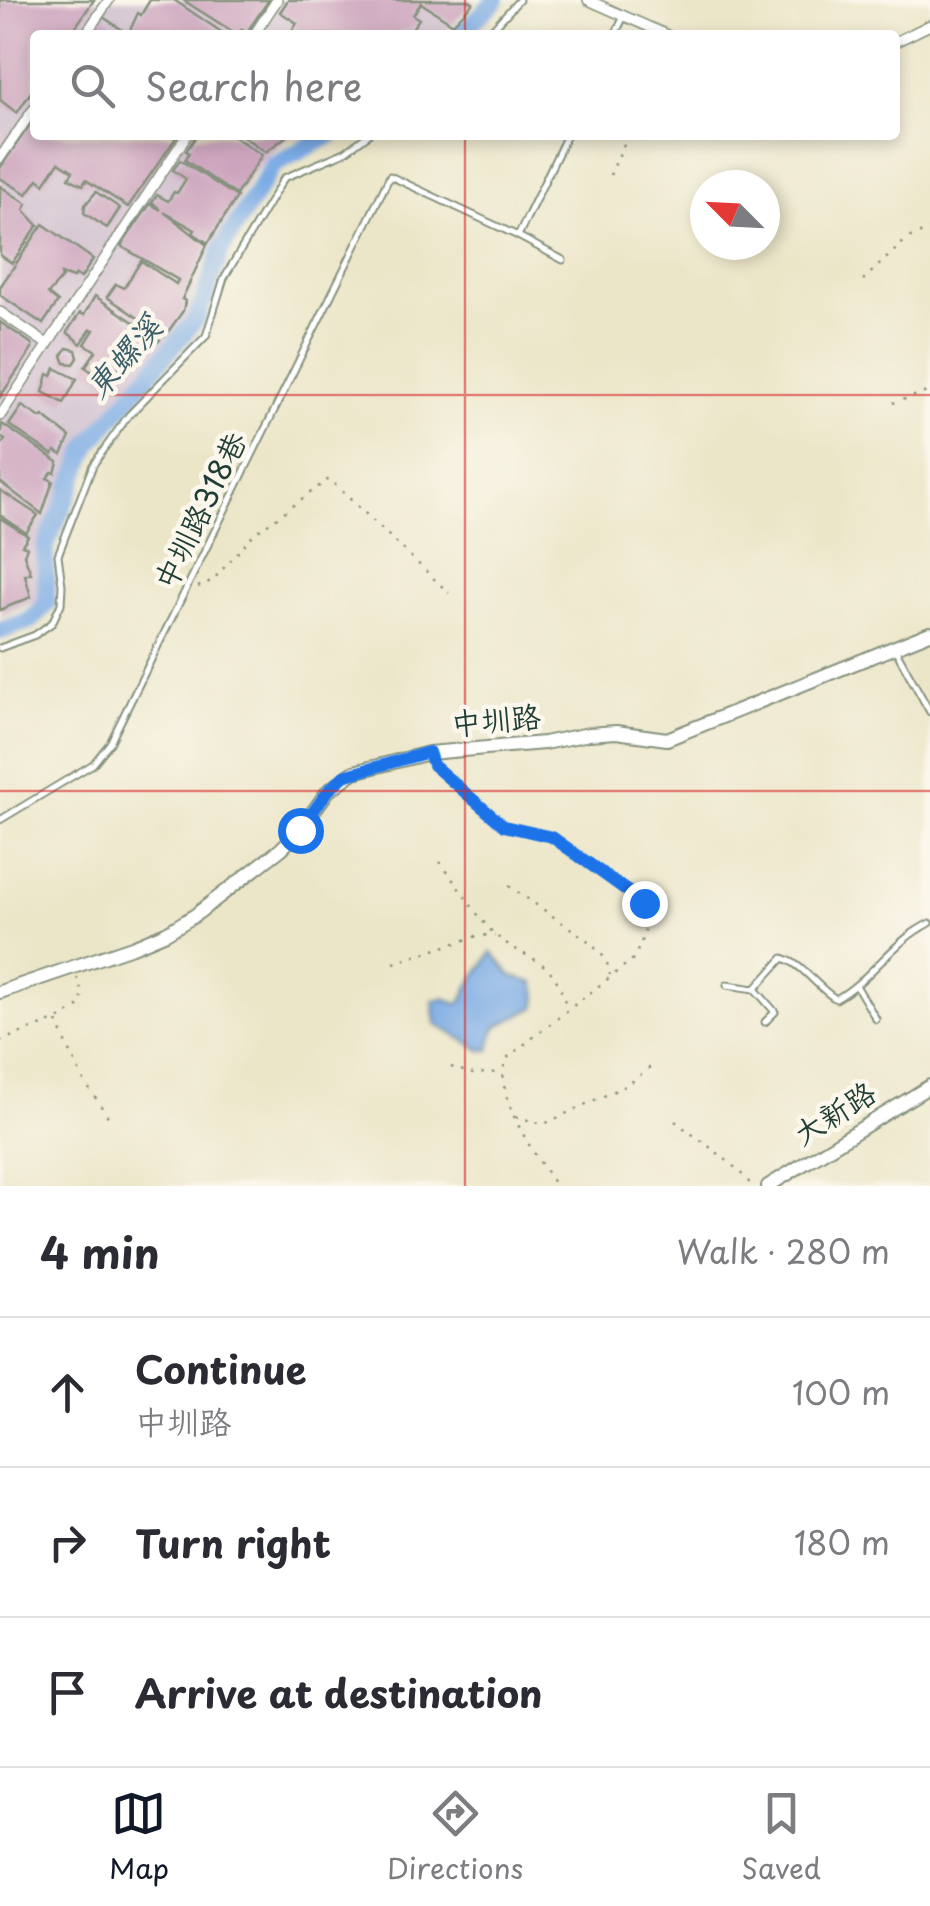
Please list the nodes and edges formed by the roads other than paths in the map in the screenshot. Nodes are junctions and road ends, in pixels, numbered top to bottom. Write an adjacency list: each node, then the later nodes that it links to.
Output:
1 (108, 0): 7 (street)
2 (277, 0): 8 (street)
3 (518, 0): 9 (lane)
4 (588, 0): 5 (street)
5 (624, 16): 10 (lane); 11 (street)
6 (930, 25): 12 (street)
7 (88, 30)
8 (257, 30)
9 (491, 30)
10 (617, 30)
11 (656, 30)
12 (900, 40)
13 (30, 114): 17 (street)
14 (184, 140): 21 (street)
15 (361, 140): 25 (lane)
16 (565, 140): 18 (lane)
17 (0, 158)
18 (518, 236): 19 (lane); 27 (lane, 中圳路318巷)
19 (564, 260)
20 (0, 312): 21 (street)
21 (47, 344): 22 (street)
22 (0, 416)
23 (930, 632): 24 (street, 中圳路)
24 (894, 647): 26 (lane); 32 (street, 中圳路)
25 (0, 648)
26 (930, 712)
27 (0, 820)
28 (930, 922): 30 (lane)
29 (727, 985): 31 (lane)
30 (856, 987): 31 (lane); 33 (lane)
31 (756, 989): 34 (lane)
32 (0, 992)
33 (876, 1019)
34 (765, 1022)
35 (930, 1086): 36 (street, 大新路)
36 (768, 1186)

